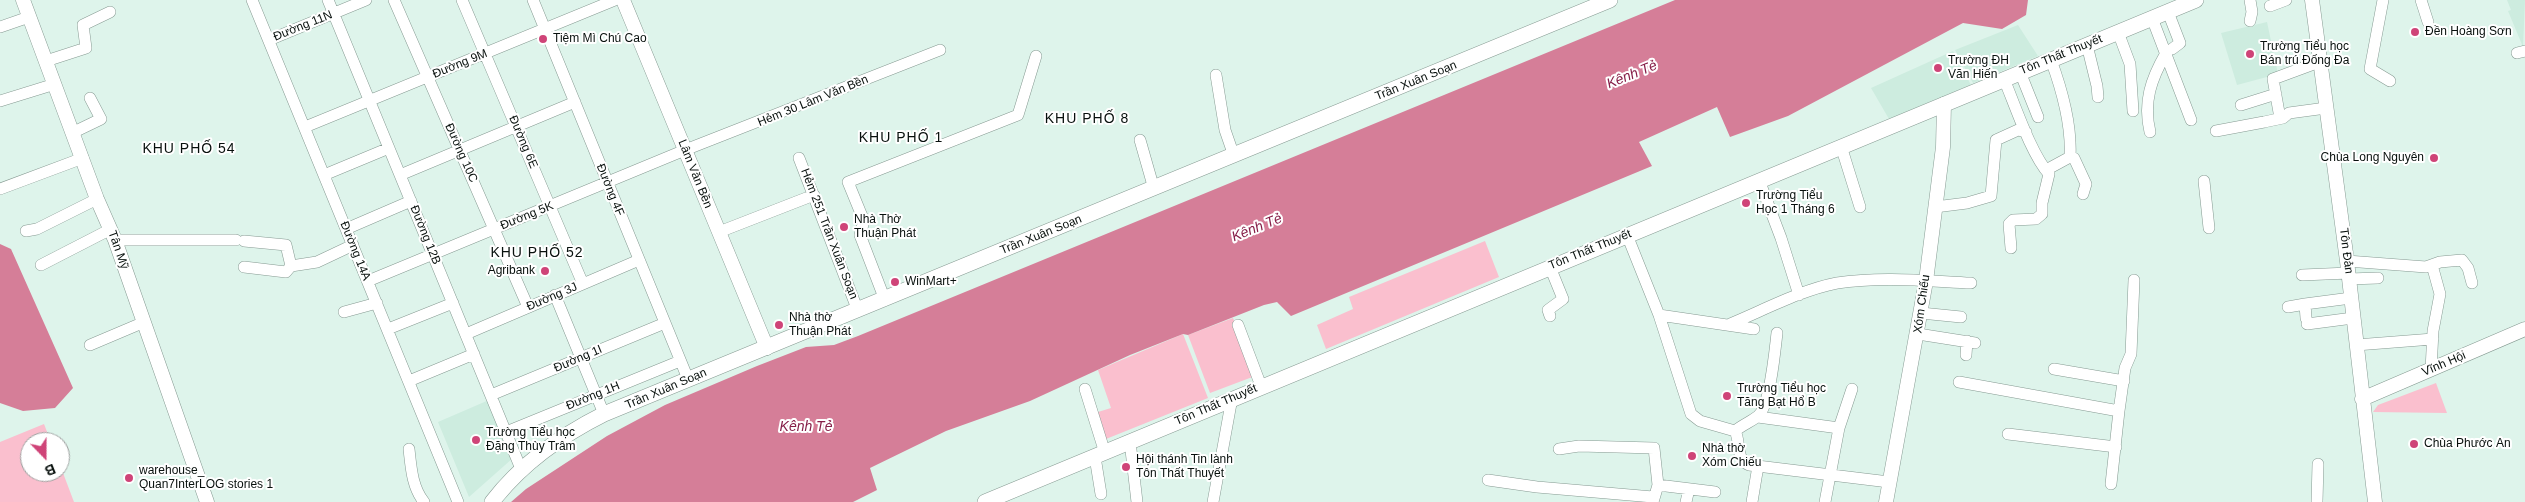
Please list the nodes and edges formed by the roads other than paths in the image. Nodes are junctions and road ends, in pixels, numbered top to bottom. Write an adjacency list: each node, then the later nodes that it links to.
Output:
1 (23, 0): 21 (street, Tân Mỹ)
2 (252, 0): 28 (street, Đường 14A)
3 (328, 0): 20 (street, Đường 12B)
4 (366, 0): 20 (street, Đường 11N)
5 (394, 0): 39 (street, Đường 10C)
6 (462, 0): 32 (street, Đường 6E)
7 (533, 0): 26 (street, Đường 4F)
8 (615, 0): 26 (street, Đường 9M)
9 (623, 0): 66 (street, Lâm Văn Bền)
10 (1610, 0): 67 (main road, Trần Xuân Soạn)
11 (2196, 0): 19 (main road, Tôn Thất Thuyết)
12 (2250, 0): 23 (street)
13 (2286, 0): 17 (street)
14 (2312, 0): 36 (street, Tôn Đản)
15 (2383, 0): 41 (street)
16 (2421, 0): 24 (street)
17 (2270, 6)
18 (110, 12): 35 (street)
19 (2168, 12): 22 (main road, Tôn Thất Thuyết); 31 (street)
20 (333, 13): 28 (street, Đường 11N); 47 (street, Đường 12B)
21 (29, 17): 25 (street); 35 (street, Tân Mỹ)
22 (2152, 18): 27 (main road, Tôn Thất Thuyết); 31 (street)
23 (2250, 21)
24 (2428, 22)
25 (0, 27)
26 (545, 29): 32 (street, Đường 9M); 48 (street, Đường 4F)
27 (2118, 32): 29 (main road, Tôn Thất Thuyết); 52 (street)
28 (269, 40): 57 (street, Đường 14A)
29 (2087, 45): 34 (main road, Tôn Thất Thuyết); 45 (street)
30 (940, 50): 66 (street, Hẻm 30 Lâm Văn Bền)
31 (2169, 51): 55 (street); 61 (street)
32 (485, 53): 39 (street, Đường 9M); 56 (street, Đường 6E)
33 (1036, 56): 114 (street)
34 (2051, 60): 37 (main road, Tôn Thất Thuyết); 68 (street)
35 (46, 61): 42 (street, Tân Mỹ)
36 (2319, 62): 43 (street); 51 (street, Tôn Đản)
37 (2020, 72): 40 (main road, Tôn Thất Thuyết); 53 (street)
38 (1216, 75): 67 (street)
39 (428, 77): 47 (street, Đường 9M); 65 (street, Đường 10C)
40 (2004, 79): 49 (main road, Tôn Thất Thuyết); 60 (street)
41 (2390, 81)
42 (55, 84): 46 (street); 59 (street, Tân Mỹ)
43 (2276, 94): 50 (street); 54 (street)
44 (90, 98): 59 (street)
45 (2098, 98)
46 (0, 101)
47 (370, 101): 57 (street, Đường 9M); 64 (street, Đường 12B)
48 (575, 102): 56 (street); 76 (street, Đường 4F)
49 (1944, 104): 63 (main road, Tôn Thất Thuyết); 85 (street, Xóm Chiếu)
50 (2241, 105)
51 (2326, 108): 54 (street); 102 (street, Tôn Đản)
52 (2133, 111)
53 (2038, 117)
54 (2280, 118): 58 (street)
55 (2191, 120)
56 (517, 126): 65 (street); 83 (street, Đường 6E)
57 (305, 127): 72 (street, Đường 14A)
58 (2216, 131)
59 (74, 132): 69 (street, Tân Mỹ)
60 (2026, 132): 71 (street); 85 (street)
61 (2150, 132)
62 (1140, 140): 78 (street)
63 (1841, 146): 74 (main road, Tôn Thất Thuyết); 84 (street)
64 (389, 148): 72 (street); 73 (street, Đường 12B)
65 (460, 150): 73 (street); 88 (street, Đường 10C)
66 (685, 150): 76 (street, Đường 5K); 90 (street, Lâm Văn Bền)
67 (1234, 156): 78 (main road, Trần Xuân Soạn)
68 (2070, 157): 71 (street); 79 (street)
69 (83, 158): 77 (street); 81 (street, Tân Mỹ)
70 (799, 158): 80 (street, Hẻm 251 Trần Xuân Soạn)
71 (2046, 170): 94 (street)
72 (324, 175): 87 (street, Đường 14A)
73 (400, 175): 82 (street, Đường 12B)
74 (1759, 180): 92 (main road, Tôn Thất Thuyết); 112 (street)
75 (2204, 181): 86 (street)
76 (607, 182): 83 (street, Đường 5K); 96 (street, Đường 4F)
77 (0, 189)
78 (1154, 189): 114 (main road, Trần Xuân Soạn)
79 (2083, 194)
80 (814, 195): 90 (street); 120 (street, Hẻm 251 Trần Xuân Soạn)
81 (97, 199): 89 (street); 91 (street, Tân Mỹ)
82 (411, 202): 87 (street); 95 (street, Đường 12B)
83 (550, 206): 88 (street, Đường 5K); 109 (street, Đường 6E)
84 (1860, 207)
85 (1935, 207): 107 (street, Xóm Chiếu)
86 (2209, 228)
87 (346, 229): 93 (street, Đường 14A)
88 (494, 229): 95 (street, Đường 5K); 118 (street, Đường 10C)
89 (26, 231)
90 (719, 232): 140 (street, Lâm Văn Bền)
91 (113, 235): 97 (street); 99 (street); 127 (street, Tân Mỹ)
92 (1627, 235): 101 (main road, Tôn Thất Thuyết); 123 (street)
93 (353, 245): 99 (street); 106 (street, Đường 14A)
94 (2011, 248)
95 (433, 254): 106 (street, Đường 5K); 116 (street, Đường 12B)
96 (639, 260): 109 (street, Đường 3J); 128 (street, Đường 4F)
97 (41, 265)
98 (2432, 265): 102 (street); 108 (street); 137 (street)
99 (292, 266): 100 (street)
100 (244, 267)
101 (1550, 267): 124 (street); 151 (main road, Tôn Thất Thuyết)
102 (2348, 271): 103 (street); 104 (street); 113 (street, Tôn Đản)
103 (2302, 275)
104 (2378, 278)
105 (2134, 280): 149 (street)
106 (368, 281): 115 (street, Đường 14A)
107 (1926, 281): 110 (street); 112 (street); 122 (street, Xóm Chiếu)
108 (2472, 283)
109 (583, 284): 111 (street, Đường 3J)
110 (1971, 284)
111 (555, 295): 118 (street, Đường 3J); 143 (street)
112 (1798, 296): 129 (street)
113 (2351, 298): 117 (street); 126 (street, Tôn Đản)
114 (885, 300): 120 (main road, Trần Xuân Soạn)
115 (377, 303): 121 (street); 132 (street, Đường 14A)
116 (453, 303): 132 (street); 135 (street, Đường 12B)
117 (2305, 304): 119 (street); 126 (street)
118 (528, 307): 135 (street, Đường 3J)
119 (2288, 307)
120 (858, 310): 140 (main road, Trần Xuân Soạn)
121 (344, 312)
122 (1921, 313): 125 (street); 136 (street, Xóm Chiếu)
123 (1659, 315): 129 (street); 162 (street)
124 (1550, 316)
125 (1961, 316)
126 (2353, 318): 139 (street, Tôn Đản)
127 (142, 323): 138 (street); 182 (street, Tân Mỹ)
128 (665, 324): 143 (street, Đường 1I); 144 (street, Đường 4F)
129 (1730, 324): 131 (street)
130 (1238, 325): 151 (street)
131 (1754, 328)
132 (388, 329): 148 (street, Đường 14A)
133 (2525, 329): 146 (street, Vĩnh Hội)
134 (1777, 333): 160 (street)
135 (466, 334): 141 (street, Đường 12B)
136 (1918, 334): 142 (street); 175 (street, Xóm Chiếu)
137 (2433, 339): 139 (street); 146 (street)
138 (90, 345)
139 (2356, 345): 157 (street, Tôn Đản)
140 (767, 348): 147 (main road, Trần Xuân Soạn)
141 (474, 354): 148 (street); 154 (street, Đường 12B)
142 (1966, 354)
143 (581, 358): 154 (street, Đường 1I); 155 (street)
144 (680, 361): 147 (street, Đường 4F); 155 (street, Đường 1H)
145 (2054, 369): 149 (street)
146 (2431, 370): 157 (street, Vĩnh Hội)
147 (688, 379): 159 (main road, Trần Xuân Soạn)
148 (409, 381): 184 (street, Đường 14A)
149 (2124, 381): 158 (street)
150 (1959, 382): 158 (street)
151 (1261, 386): 156 (main road, Tôn Thất Thuyết)
152 (1086, 389): 169 (street)
153 (1852, 389): 161 (street)
154 (491, 395): 163 (street, Đường 12B)
155 (596, 395): 159 (street); 163 (street, Đường 1H)
156 (1229, 399): 165 (main road, Tôn Thất Thuyết); 188 (street); 189 (street)
157 (2362, 399): 195 (street, Tôn Đản)
158 (2119, 411): 166 (street)
159 (604, 414): 172 (main road, Trần Xuân Soạn)
160 (1758, 417): 161 (street); 162 (street)
161 (1839, 428): 173 (street)
162 (1735, 430): 171 (street)
163 (506, 432): 172 (street, Đường 12B)
164 (2008, 434): 166 (street)
165 (1128, 443): 169 (main road, Tôn Thất Thuyết); 187 (street)
166 (2116, 447): 176 (street)
167 (409, 449): 183 (street)
168 (1559, 449): 177 (street)
169 (1100, 455): 180 (street); 186 (main road, Tôn Thất Thuyết)
170 (2318, 464): 194 (street)
171 (1758, 466): 173 (street); 191 (street)
172 (521, 469): 185 (main road, Trần Xuân Soạn)
173 (1829, 476): 175 (street); 192 (street)
174 (1488, 480): 181 (street)
175 (1889, 482): 193 (street, Xóm Chiếu)
176 (2110, 484)
177 (1658, 485): 178 (street); 181 (street)
178 (1689, 489): 179 (street); 190 (street)
179 (1715, 492)
180 (1101, 494)
181 (1653, 499)
182 (207, 502)
183 (424, 502)
184 (458, 502)
185 (492, 502)
186 (984, 502)
187 (1137, 502)
188 (1205, 502)
189 (1213, 502)
190 (1686, 502)
191 (1752, 502)
192 (1825, 502)
193 (1886, 502)
194 (2317, 502)
195 (2375, 502)

